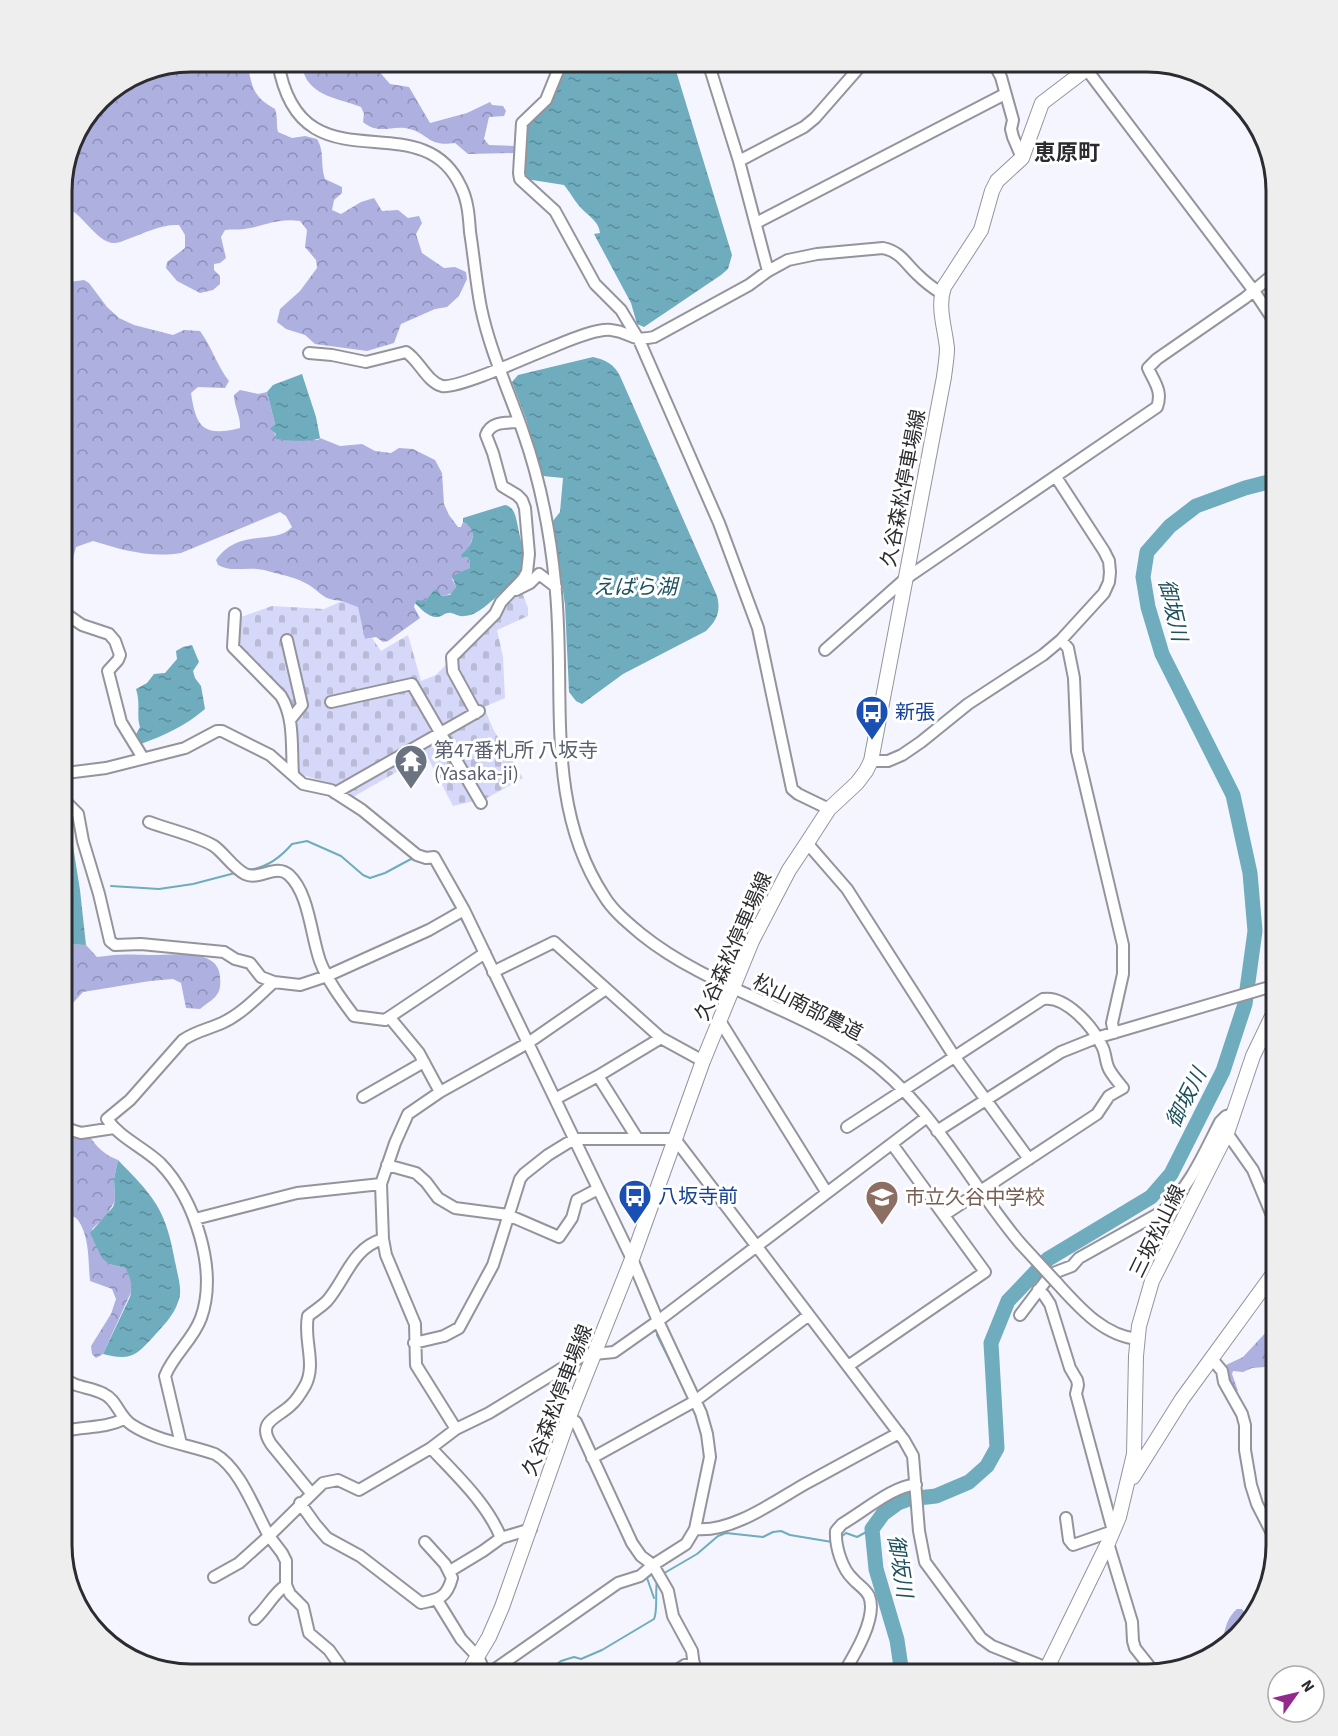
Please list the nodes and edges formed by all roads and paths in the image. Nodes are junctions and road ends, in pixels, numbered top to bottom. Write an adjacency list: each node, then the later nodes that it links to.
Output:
1 (280, 72): 19 (street, 松山南部農道)
2 (556, 72): 17 (street)
3 (711, 72): 10 (street)
4 (855, 72): 10 (street)
5 (998, 72): 8 (street)
6 (1078, 72): 9 (main road)
7 (1093, 72): 14 (street)
8 (1005, 94): 9 (street); 11 (street)
9 (1022, 158): 15 (main road)
10 (739, 161): 11 (street)
11 (756, 223): 12 (street)
12 (768, 271): 15 (street); 17 (street)
13 (1266, 281): 14 (street)
14 (1254, 291): 16 (street); 21 (street)
15 (941, 293): 22 (main road, 久谷森松停車場線)
16 (1266, 309)
17 (639, 340): 19 (street); 40 (street)
18 (309, 353): 19 (street)
19 (500, 369): 20 (street, 松山南部農道)
20 (519, 422): 23 (street, 松山南部農道); 24 (street)
21 (1056, 477): 22 (street); 28 (street)
22 (906, 579): 29 (street); 34 (main road, 久谷森松停車場線)
23 (556, 587): 24 (street); 49 (street, 松山南部農道)
24 (508, 595): 32 (street)
25 (235, 614): 31 (street)
26 (72, 618): 33 (street)
27 (287, 640): 31 (street)
28 (1061, 640): 34 (street); 54 (street)
29 (825, 650)
30 (331, 702): 32 (street)
31 (290, 720): 36 (street)
32 (442, 734): 37 (street); 38 (street)
33 (143, 758): 35 (street); 36 (street)
34 (871, 761): 40 (main road, 久谷森松停車場線)
35 (72, 771)
36 (292, 774): 37 (street)
37 (335, 794): 43 (street)
38 (481, 803)
39 (72, 807): 47 (street)
40 (829, 809): 42 (main road, 久谷森松停車場線)
41 (149, 822): 46 (street)
42 (807, 843): 49 (main road, 久谷森松停車場線); 58 (street)
43 (464, 910): 44 (street); 46 (street)
44 (485, 953): 45 (street); 51 (street)
45 (493, 972): 50 (street); 57 (street)
46 (327, 976): 47 (street); 51 (street)
47 (274, 982): 70 (street)
48 (1266, 987): 54 (street)
49 (732, 988): 52 (main road, 久谷森松停車場線); 62 (street, 松山南部農道)
50 (606, 989): 55 (street); 57 (street)
51 (390, 1018): 60 (street)
52 (720, 1021): 59 (main road, 久谷森松停車場線); 85 (street)
53 (1266, 1029): 67 (main road, 三坂松山線)
54 (1114, 1033): 56 (street)
55 (661, 1038): 59 (street); 61 (street)
56 (1096, 1038): 58 (street); 66 (street); 78 (street)
57 (528, 1043): 63 (street); 65 (street)
58 (954, 1056): 62 (street); 66 (street)
59 (703, 1061): 76 (main road, 久谷森松停車場線)
60 (424, 1062): 63 (street); 64 (street)
61 (598, 1076): 65 (street); 74 (street)
62 (904, 1090): 68 (street, 松山南部農道); 69 (street)
63 (440, 1092): 79 (street)
64 (363, 1097)
65 (555, 1099): 75 (street)
66 (986, 1100): 72 (street); 78 (street)
67 (1234, 1114): 73 (main road, 三坂松山線); 94 (street)
68 (927, 1117): 72 (street, 松山南部農道); 77 (street)
69 (847, 1127)
70 (114, 1128): 71 (street); 89 (street)
71 (72, 1130)
72 (937, 1131): 83 (street, 松山南部農道)
73 (1227, 1132): 84 (street); 98 (main road, 三坂松山線)
74 (637, 1138): 75 (street); 76 (street)
75 (574, 1139): 81 (street); 87 (street)
76 (675, 1139): 91 (street); 92 (main road, 久谷森松停車場線)
77 (892, 1144): 85 (street); 88 (street)
78 (1029, 1159): 83 (street)
79 (387, 1165): 80 (street); 87 (street)
80 (381, 1184): 89 (street); 90 (street)
81 (598, 1189): 87 (street); 92 (street)
82 (1266, 1189): 84 (street)
83 (980, 1191): 88 (street); 98 (street, 松山南部農道, bridge)
84 (1263, 1192): 86 (street)
85 (827, 1193): 91 (street)
86 (1266, 1200)
87 (508, 1215): 99 (street)
88 (944, 1215): 102 (street)
89 (195, 1219): 111 (street)
90 (383, 1239): 99 (street); 117 (street)
91 (757, 1247): 95 (street); 97 (street)
92 (632, 1259): 97 (street); 100 (main road, 久谷森松停車場線)
93 (1266, 1284): 101 (main road, 三坂松山線)
94 (1038, 1290): 96 (street); 124 (street)
95 (809, 1315): 102 (street); 104 (street)
96 (1020, 1315)
97 (658, 1321): 100 (street); 104 (street)
98 (1137, 1339): 110 (main road, 三坂松山線)
99 (414, 1343): 108 (street)
100 (595, 1354): 105 (main road, 久谷森松停車場線); 108 (street)
101 (1212, 1359): 112 (main road, 三坂松山線); 120 (street)
102 (848, 1366): 109 (street)
103 (72, 1384): 106 (street)
104 (695, 1401): 114 (street); 122 (street)
105 (569, 1418): 114 (street); 121 (main road, 久谷森松停車場線)
106 (124, 1419): 107 (street); 111 (street)
107 (72, 1429)
108 (456, 1429): 113 (street)
109 (898, 1433): 116 (street); 122 (street)
110 (1135, 1439): 112 (main road); 115 (main road, 三坂松山線)
111 (181, 1444): 123 (street)
112 (1153, 1444): 115 (main road, 三坂松山線)
113 (431, 1448): 117 (street); 125 (street)
114 (592, 1458): 127 (street)
115 (1127, 1486): 124 (main road, 三坂松山線)
116 (916, 1487): 140 (street); 141 (street)
117 (311, 1493): 118 (street)
118 (300, 1503): 123 (street); 131 (street)
119 (1066, 1518): 124 (street)
120 (1266, 1521)
121 (531, 1529): 125 (street); 133 (main road, 久谷森松停車場線)
122 (695, 1529): 127 (street)
123 (268, 1536): 129 (street); 130 (street)
124 (1111, 1537): 142 (main road, 三坂松山線); 143 (street)
125 (501, 1538): 128 (street)
126 (424, 1542): 128 (street)
127 (653, 1565): 134 (street); 138 (street)
128 (450, 1571): 131 (street)
129 (214, 1577)
130 (286, 1585): 132 (street); 135 (street)
131 (437, 1600): 133 (street)
132 (255, 1619)
133 (478, 1657): 136 (main road, 久谷森松停車場線); 137 (street)
134 (694, 1663): 139 (street)
135 (339, 1664)
136 (473, 1664)
137 (482, 1664)
138 (501, 1664)
139 (690, 1664)
140 (848, 1664)
141 (1031, 1664)
142 (1049, 1664)
143 (1148, 1664)

